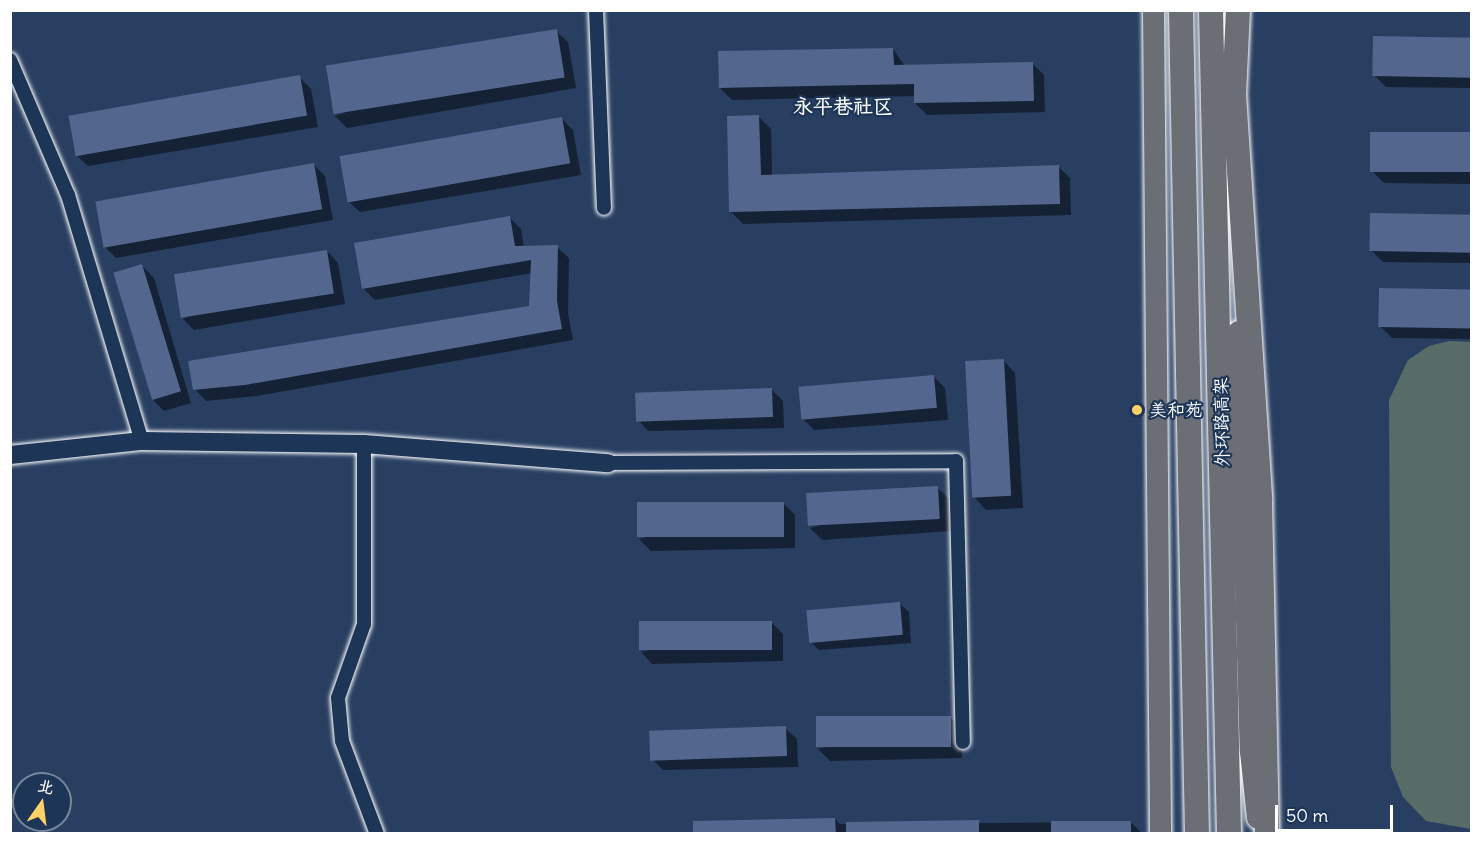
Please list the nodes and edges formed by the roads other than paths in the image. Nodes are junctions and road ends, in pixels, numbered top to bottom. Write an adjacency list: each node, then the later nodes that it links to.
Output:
1 (596, 10): 7 (street)
2 (1153, 10): 14 (main road)
3 (1181, 10): 15 (highway, 外环路高架)
4 (1211, 10): 16 (highway, 外环路高架)
5 (1238, 15): 17 (main road); 18 (highway)
6 (10, 60): 8 (street)
7 (604, 208)
8 (142, 441): 9 (street); 10 (street)
9 (364, 444): 11 (street); 13 (street)
10 (10, 455)
11 (608, 463): 12 (street)
12 (963, 742)
13 (377, 834)
14 (1161, 834)
15 (1197, 834)
16 (1229, 834)
17 (1258, 834)
18 (1267, 834)

